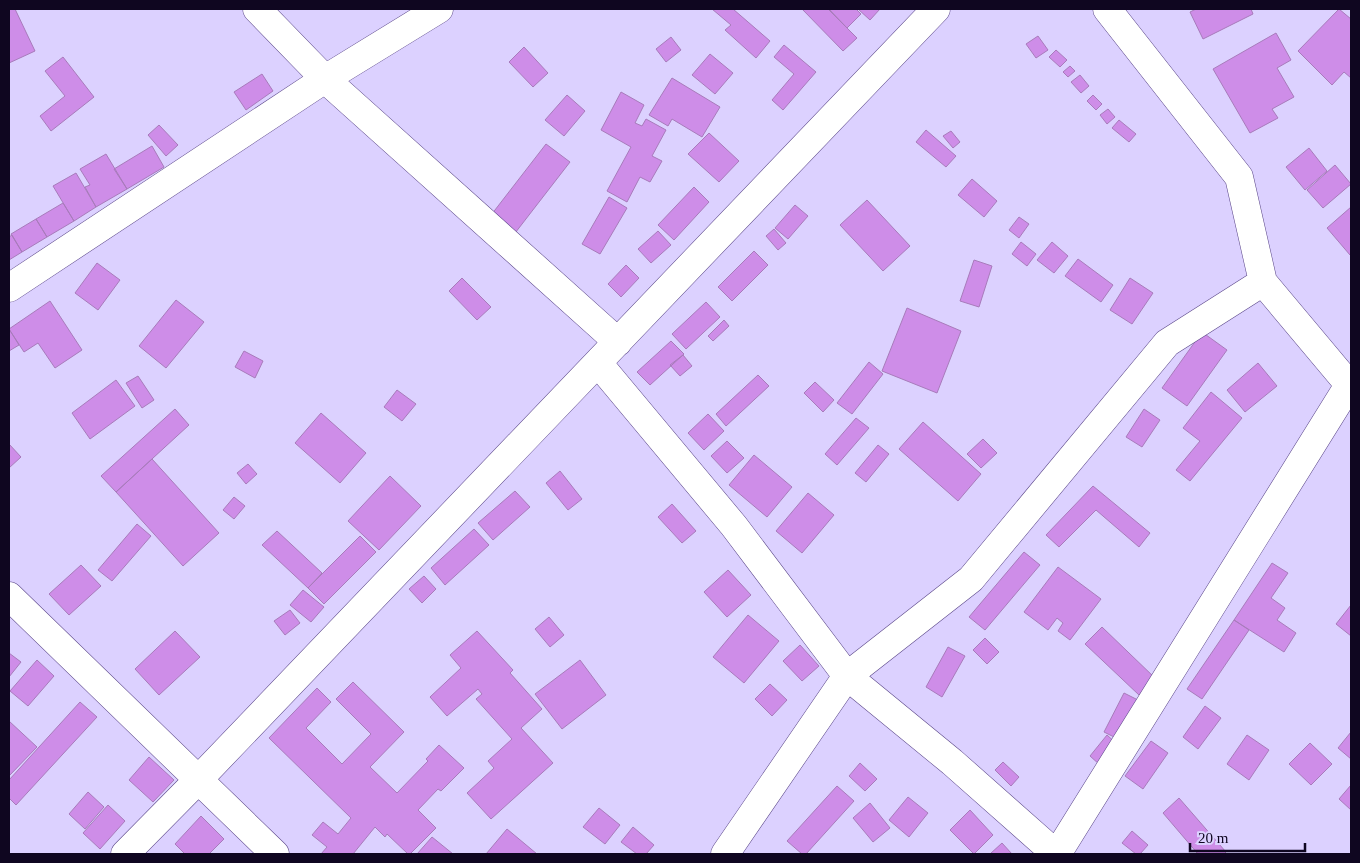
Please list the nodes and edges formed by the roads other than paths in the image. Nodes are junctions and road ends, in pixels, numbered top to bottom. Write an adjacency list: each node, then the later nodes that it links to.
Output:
1 (257, 9): 5 (street)
2 (439, 9): 5 (street)
3 (936, 9): 8 (street)
4 (1107, 9): 6 (street)
5 (325, 79): 7 (street); 8 (street)
6 (1263, 282): 10 (street); 12 (street)
7 (9, 288)
8 (618, 342): 9 (street)
9 (598, 363): 12 (street); 13 (street)
10 (1350, 386): 17 (street)
11 (9, 596): 13 (street)
12 (848, 676): 16 (street); 17 (street)
13 (198, 780): 14 (street); 15 (street)
14 (125, 854)
15 (275, 854)
16 (725, 854)
17 (1057, 854)

